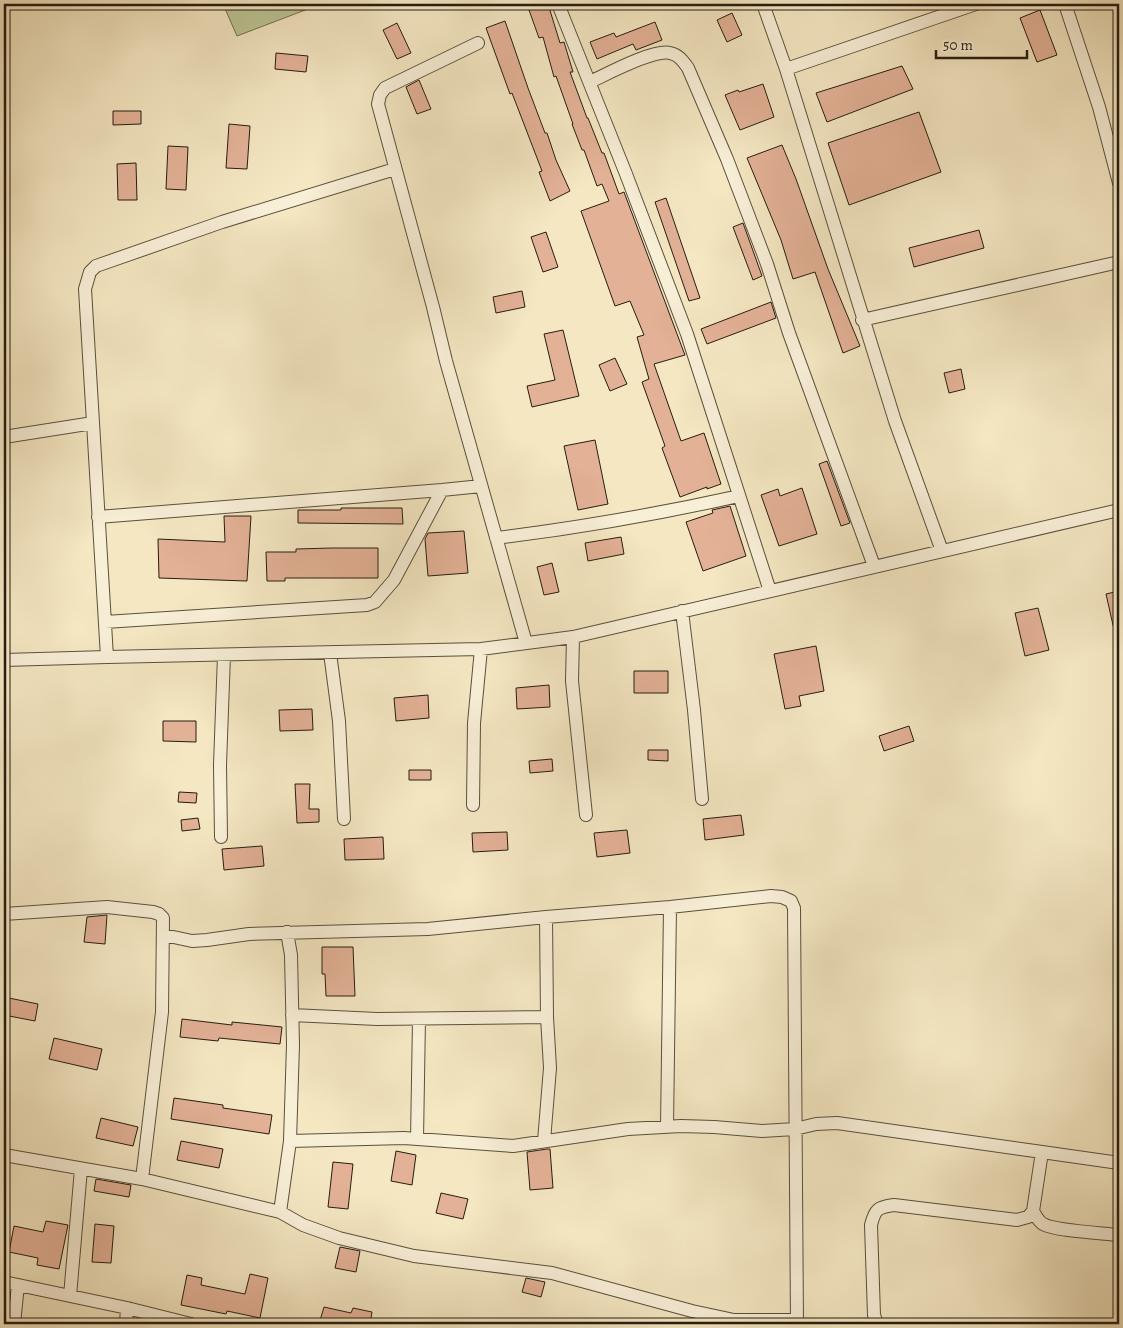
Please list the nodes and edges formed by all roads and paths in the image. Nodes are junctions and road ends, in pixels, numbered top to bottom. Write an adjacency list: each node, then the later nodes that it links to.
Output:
1 (558, 4): 7 (street)
2 (763, 4): 6 (street)
3 (976, 4): 6 (street)
4 (1065, 4): 9 (street)
5 (478, 44): 8 (street)
6 (786, 69): 11 (street)
7 (590, 82): 16 (street); 21 (street)
8 (394, 169): 12 (street); 14 (street)
9 (1119, 183)
10 (1119, 262): 11 (street)
11 (862, 320): 20 (street)
12 (93, 423): 13 (street); 18 (street)
13 (4, 436)
14 (481, 486): 15 (street); 19 (street)
15 (442, 490): 18 (street); 24 (street)
16 (739, 496): 19 (street); 22 (street)
17 (1119, 510): 20 (street)
18 (98, 517): 24 (street)
19 (496, 538): 26 (street)
20 (942, 551): 21 (street)
21 (874, 566): 22 (street)
22 (770, 591): 23 (street)
23 (682, 611): 25 (street); 32 (street)
24 (105, 622): 30 (street)
25 (573, 637): 26 (street); 34 (street)
26 (526, 643): 27 (street)
27 (482, 649): 28 (street); 33 (street)
28 (330, 652): 29 (street); 35 (street)
29 (224, 655): 30 (street); 36 (street)
30 (107, 657): 31 (street)
31 (4, 660)
32 (702, 799)
33 (473, 805)
34 (586, 814)
35 (344, 820)
36 (221, 837)
37 (670, 907): 39 (street); 45 (street); 46 (street)
38 (4, 914): 41 (street)
39 (546, 917): 40 (street); 43 (street)
40 (287, 932): 41 (street); 42 (street)
41 (164, 935): 54 (street)
42 (292, 1015): 44 (street); 48 (street)
43 (547, 1016): 44 (street); 49 (street)
44 (419, 1019): 47 (street)
45 (667, 1127): 46 (street); 49 (street)
46 (795, 1129): 50 (street); 62 (street)
47 (417, 1139): 48 (street); 49 (street)
48 (290, 1141): 56 (street)
49 (544, 1141)
50 (1042, 1152): 52 (street); 55 (street)
51 (4, 1155): 53 (street)
52 (1119, 1163)
53 (81, 1169): 54 (street); 60 (street)
54 (142, 1179): 56 (street)
55 (1034, 1211): 57 (street); 66 (street)
56 (280, 1212): 62 (street)
57 (1119, 1236)
58 (4, 1282): 59 (street)
59 (18, 1285): 60 (street); 63 (street)
60 (70, 1296): 61 (street)
61 (126, 1308): 64 (street); 65 (street)
62 (797, 1322)
63 (14, 1324)
64 (126, 1324)
65 (191, 1324)
66 (877, 1324)

